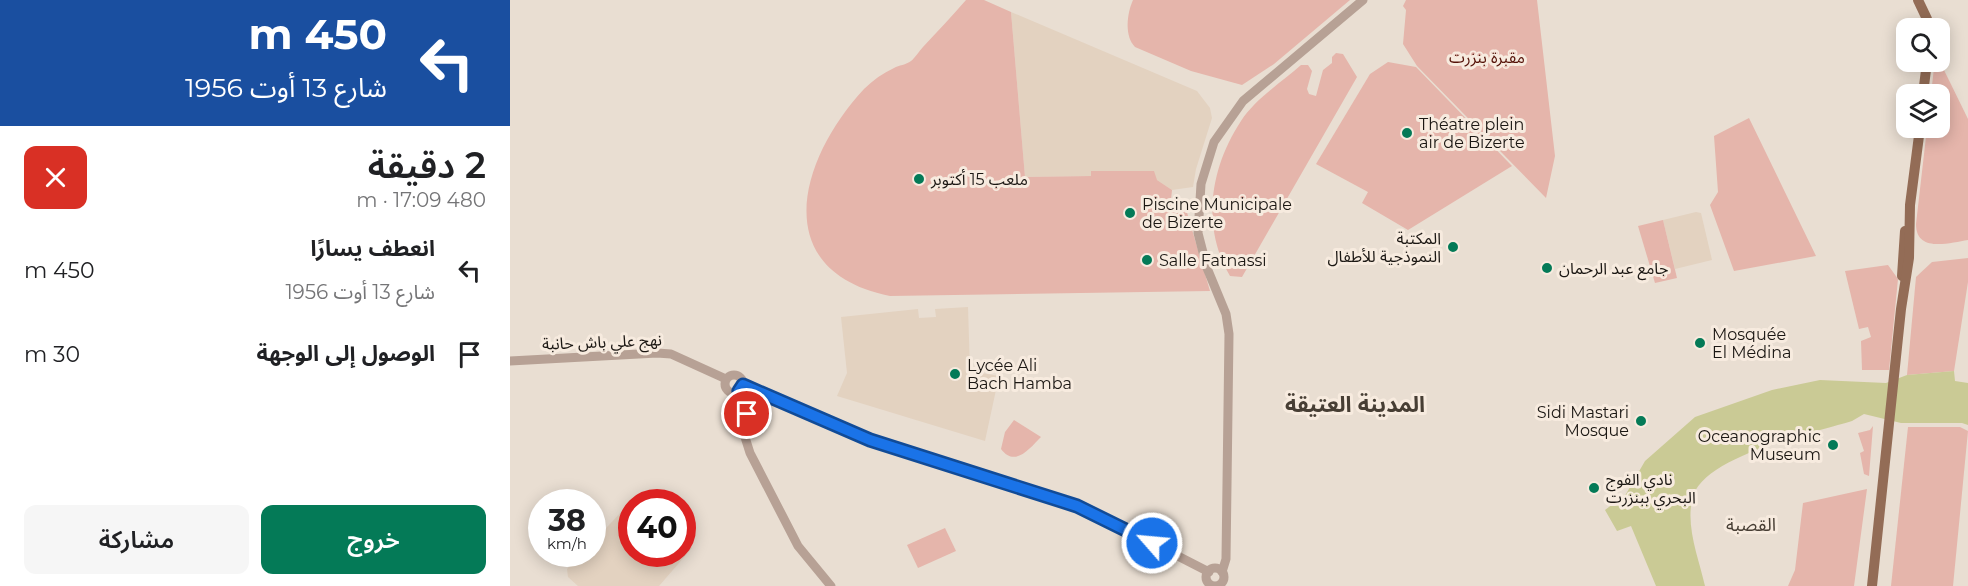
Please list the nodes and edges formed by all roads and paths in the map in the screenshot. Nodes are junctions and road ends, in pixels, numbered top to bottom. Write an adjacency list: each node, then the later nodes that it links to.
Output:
1 (1364, 0): 8 (street)
2 (1918, 0): 3 (main road)
3 (1927, 18)
4 (1919, 138): 10 (main road)
5 (510, 360): 6 (street, نهج علي باش حانبة)
6 (726, 379): 7 (street); 7 (street)
7 (741, 388): 8 (street); 9 (street)
8 (1212, 580)
9 (831, 586)
10 (1872, 586)

